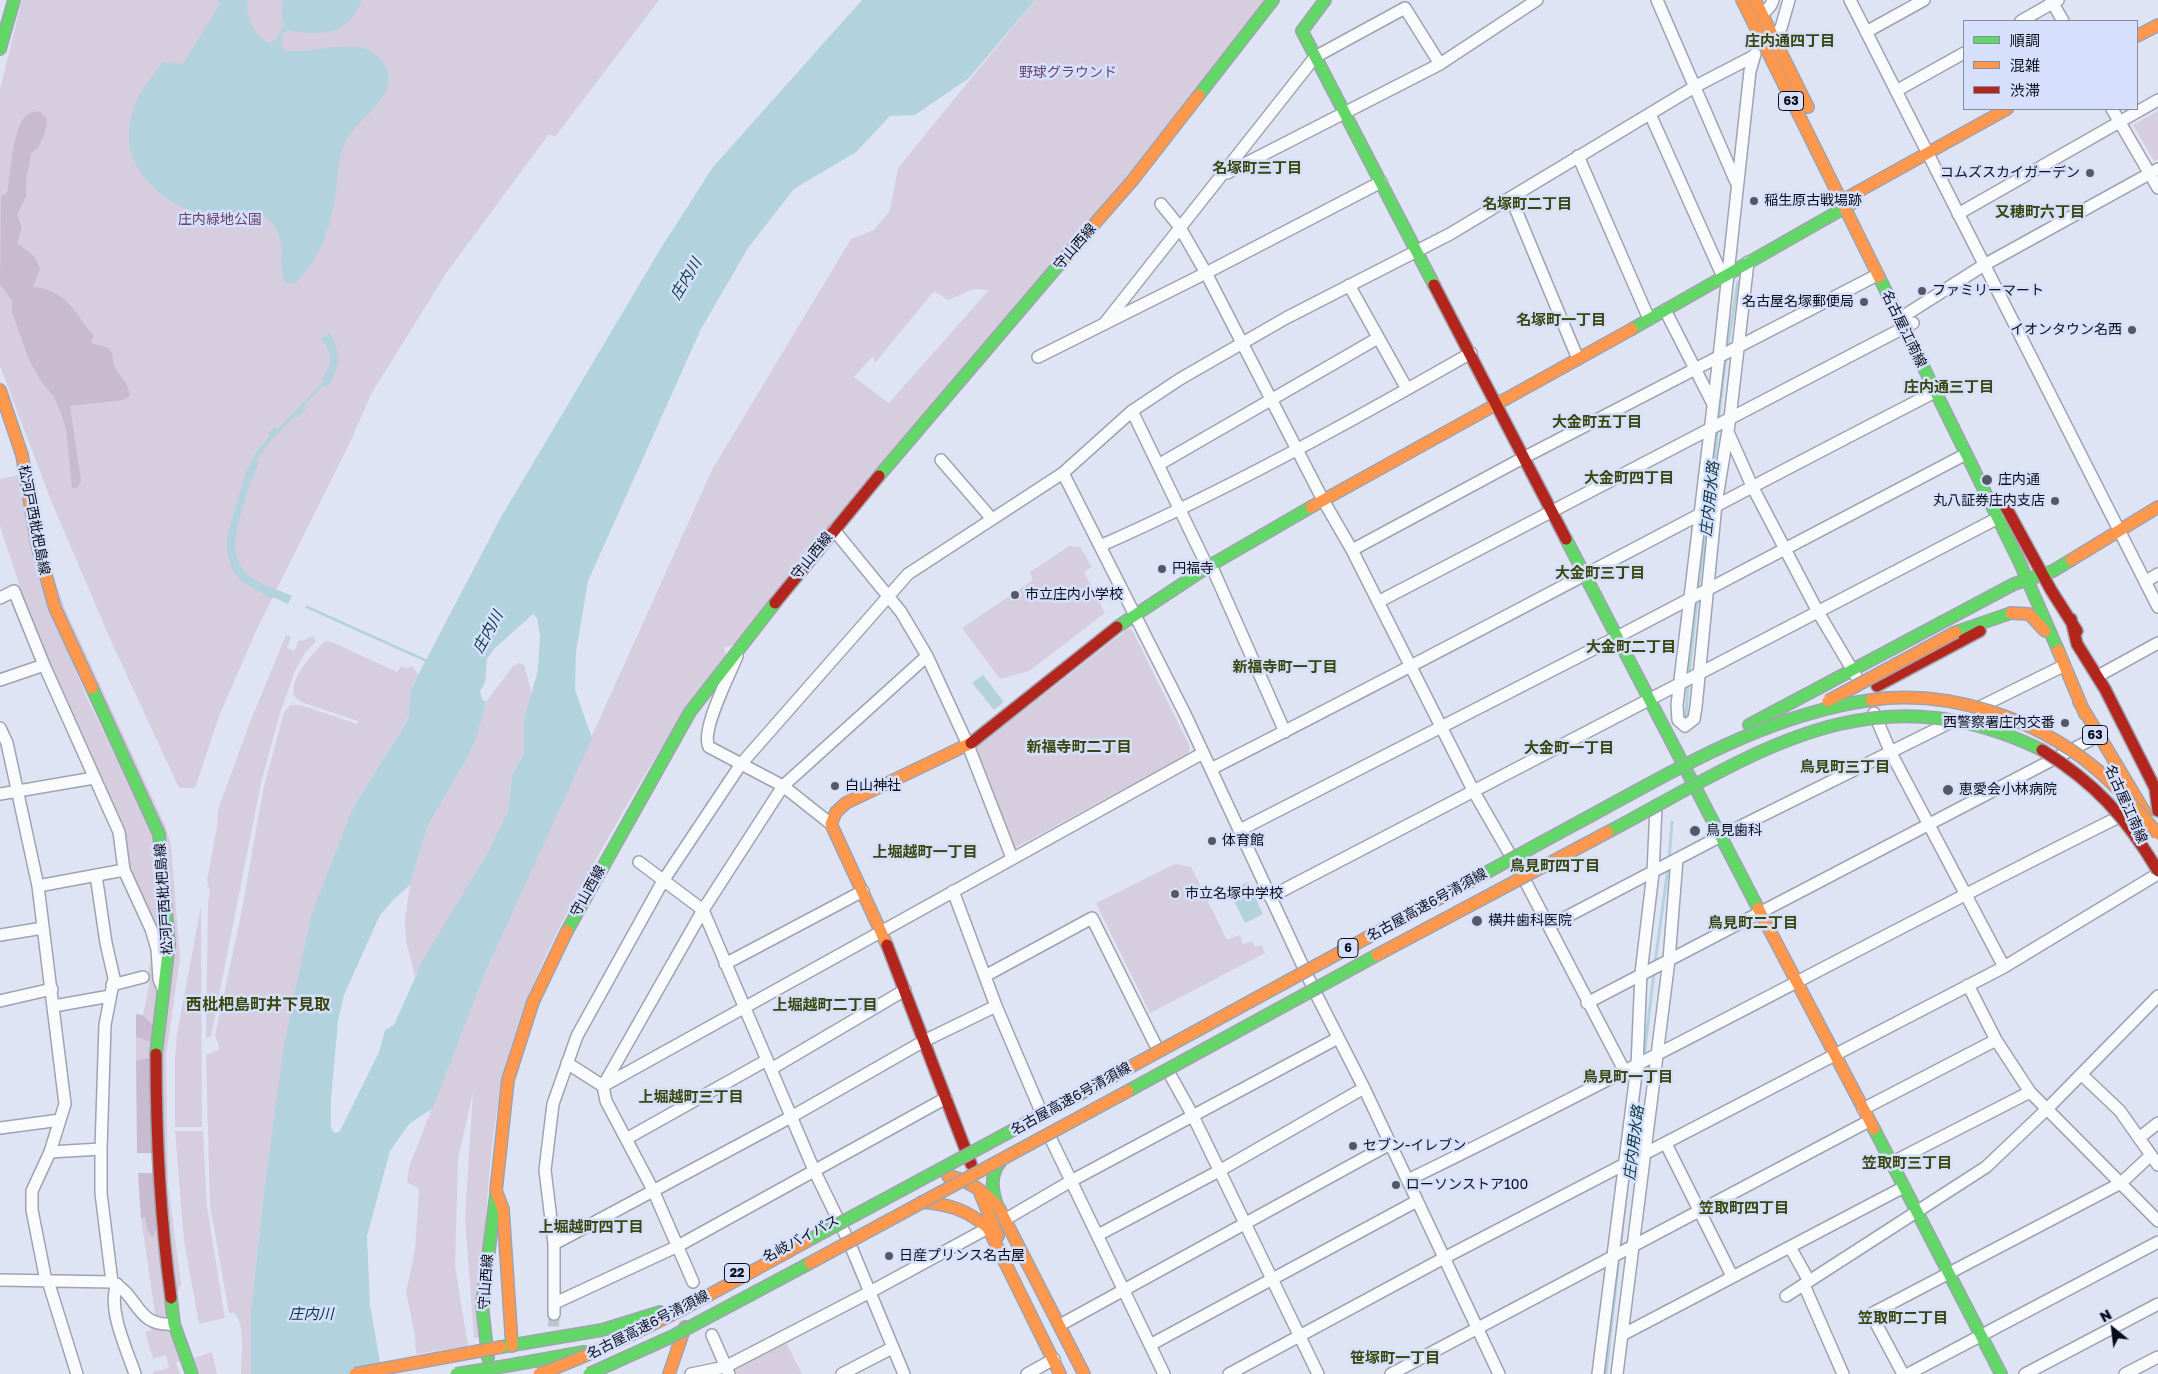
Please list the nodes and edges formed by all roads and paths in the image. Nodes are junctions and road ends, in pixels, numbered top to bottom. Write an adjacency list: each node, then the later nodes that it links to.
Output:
1 (14, 0): 21 (main road)
2 (1273, 0): 91 (main road, 守山西線)
3 (1325, 0): 24 (main road)
4 (1538, 0): 25 (street)
5 (1657, 0): 26 (street)
6 (1742, 0): 20 (main road, 名古屋江南線 / 63)
7 (1756, 0): 13 (main road, 名古屋江南線 / 63)
8 (1773, 0): 13 (street)
9 (1789, 0): 19 (street)
10 (1850, 0): 17 (street)
11 (1924, 0): 17 (street)
12 (2054, 1): 14 (street); 15 (street)
13 (1763, 14): 19 (main road, 名古屋江南線 / 63)
14 (2023, 20)
15 (2063, 20)
16 (2158, 25): 18 (main road)
17 (1866, 32): 27 (street)
18 (2138, 35)
19 (1774, 38): 42 (main road, 名古屋江南線 / 63)
20 (1762, 41): 23 (street); 42 (main road, 名古屋江南線 / 63)
21 (0, 49)
22 (1963, 54): 27 (street)
23 (1754, 56): 26 (street); 39 (street)
24 (1315, 57): 25 (street); 31 (main road); 37 (street)
25 (1440, 64): 31 (street)
26 (1696, 86): 32 (street); 39 (street)
27 (1896, 91): 34 (street)
28 (2158, 100): 33 (street)
29 (2005, 110): 34 (main road)
30 (2113, 110): 33 (street)
31 (1345, 114): 37 (street); 38 (main road)
32 (1650, 114): 35 (street); 51 (street)
33 (2120, 122): 36 (street); 44 (street)
34 (1926, 153): 42 (main road); 44 (street)
35 (1578, 156): 41 (street); 54 (street)
36 (2154, 171): 40 (street); 48 (street)
37 (1223, 175): 45 (street)
38 (1381, 182): 46 (main road); 49 (street)
39 (1737, 185): 51 (street)
40 (2158, 188)
41 (1511, 198): 46 (street); 63 (street)
42 (1847, 202): 47 (main road); 50 (main road, 名古屋江南線 / 63); 55 (main road, 名古屋江南線 / 63)
43 (1161, 204): 45 (street)
44 (1958, 214): 48 (street)
45 (1179, 226): 49 (street); 56 (street)
46 (1417, 250): 52 (street); 60 (main road)
47 (1748, 262): 51 (main road); 59 (street)
48 (1984, 265): 55 (street); 90 (street)
49 (1206, 273): 56 (street); 58 (street)
50 (1877, 275): 55 (main road, 名古屋江南線 / 63); 59 (street)
51 (1726, 276): 53 (main road); 62 (street)
52 (1349, 285): 57 (street); 58 (street)
53 (1665, 310): 54 (main road); 64 (street)
54 (1649, 319): 63 (main road)
55 (1905, 321): 67 (main road, 名古屋江南線 / 63); 73 (street); 98 (main road, 名古屋江南線 / 63)
56 (1104, 324): 61 (street)
57 (1378, 338): 65 (street); 68 (street)
58 (1242, 343): 68 (street); 72 (street)
59 (1737, 347): 62 (street); 73 (street)
60 (1471, 353): 65 (street); 69 (main road)
61 (1038, 357)
62 (1719, 357): 64 (street); 70 (street)
63 (1578, 359): 69 (main road)
64 (1696, 368): 70 (street); 77 (street)
65 (1407, 389): 75 (street)
66 (0, 390): 71 (main road, 松河戸西枇杷島線)
67 (1935, 392): 76 (main road, 名古屋江南線 / 63); 81 (street)
68 (1273, 401): 75 (street); 79 (street)
69 (1495, 404): 77 (main road); 82 (main road)
70 (1713, 405): 74 (street)
71 (3, 406): 186 (main road, 松河戸西枇杷島線)
72 (1132, 411): 79 (street); 80 (street)
73 (1728, 424): 74 (street); 81 (street); 83 (street)
74 (1712, 428): 86 (street); 87 (street)
75 (1297, 448): 82 (street); 85 (street)
76 (1966, 454): 88 (main road, 名古屋江南線 / 63); 93 (street)
77 (1523, 458): 86 (main road); 94 (street)
78 (941, 460): 89 (street)
79 (1158, 465): 85 (street)
80 (1063, 473): 89 (street); 92 (street)
81 (1752, 486): 83 (street); 93 (street)
82 (1323, 500): 94 (street); 95 (main road)
83 (1716, 504): 87 (street); 101 (street)
84 (2158, 506): 90 (main road)
85 (1180, 511): 92 (street); 95 (street)
86 (1552, 513): 97 (main road); 106 (street)
87 (1699, 514): 97 (street); 105 (street)
88 (1998, 518): 99 (main road, 名古屋江南線 / 63); 108 (street)
89 (992, 519): 102 (street)
90 (2119, 528): 98 (main road); 100 (street)
91 (834, 530): 102 (street); 114 (main road, 守山西線)
92 (1100, 546): 110 (street)
93 (1785, 548): 101 (street); 108 (street)
94 (1352, 550): 106 (street)
95 (1210, 566): 110 (main road); 130 (street)
96 (2158, 574): 100 (street)
97 (1584, 576): 112 (main road); 118 (street)
98 (2044, 579): 99 (main road); 103 (main road); 111 (main road, 名古屋江南線 / 63)
99 (2026, 580): 103 (main road, 名古屋江南線 / 63); 120 (main road)
100 (2145, 582): 107 (street)
101 (1707, 589): 105 (street); 121 (street)
102 (889, 596): 116 (street); 136 (street)
103 (2033, 596): 109 (main road); 113 (main road, 名古屋江南線 / 63)
104 (0, 598): 117 (street)
105 (1691, 599): 112 (street); 124 (street)
106 (1378, 602): 118 (street)
107 (2158, 607)
108 (1818, 612): 120 (street); 121 (street)
109 (2010, 613): 113 (main road); 125 (main road); 189 (main road, bridge)
110 (1134, 614): 132 (main road); 133 (street)
111 (2071, 619): 122 (main road, 名古屋江南線 / 63); 147 (main road)
112 (1617, 637): 126 (main road); 129 (street)
113 (2052, 638): 119 (main road, 名古屋江南線 / 63)
114 (742, 643): 136 (street); 243 (main road, 守山西線)
115 (2158, 643): 122 (street)
116 (927, 656): 132 (street); 140 (street)
117 (44, 665): 123 (street); 138 (street)
118 (1410, 665): 129 (street); 130 (street)
119 (2063, 666): 127 (main road, 名古屋江南線 / 63); 134 (street)
120 (1853, 669): 125 (street); 135 (main road)
121 (1698, 675): 124 (street); 124 (street)
122 (2098, 676): 144 (main road, 名古屋江南線 / 63)
123 (0, 680)
124 (1680, 684): 126 (street)
125 (1865, 692): 134 (street); 139 (main road)
126 (1649, 700): 135 (main road); 142 (street)
127 (2079, 702): 131 (main road, 名古屋江南線 / 63); 153 (main road)
128 (0, 728): 141 (street)
129 (1442, 728): 142 (street); 150 (street)
130 (1285, 732): 137 (street)
131 (2096, 737): 146 (main road, 名古屋江南線 / 63); 149 (street)
132 (968, 746): 148 (main road); 155 (street)
133 (1203, 753): 137 (street); 155 (street)
134 (1891, 753): 149 (street); 152 (street)
135 (1681, 761): 139 (main road); 154 (main road)
136 (741, 764): 140 (street); 163 (street)
137 (1211, 769): 150 (street)
138 (94, 778): 141 (street); 158 (street)
139 (1694, 785): 145 (main road); 152 (main road)
140 (783, 786): 148 (street); 169 (street)
141 (18, 791): 143 (street); 164 (street)
142 (1474, 792): 154 (street); 168 (street)
143 (0, 794)
144 (2158, 794)
145 (1656, 806): 159 (street); 161 (main road, 名古屋高速6号清須線 / 6, bridge); 162 (main road); 189 (main road, 名古屋高速6号清須線 / 6, bridge)
146 (2131, 811): 161 (main road, 名古屋江南線 / 63); 167 (street)
147 (2158, 811)
148 (831, 824): 165 (main road)
149 (1929, 824): 167 (street); 170 (street)
150 (1240, 830): 168 (street)
151 (2158, 834): 240 (main road, 名古屋高速6号清須線 / 6, bridge)
152 (1721, 836): 156 (street); 170 (main road)
153 (2158, 840)
154 (1511, 856): 162 (street); 177 (main road); 240 (main road, bridge)
155 (1012, 858): 166 (street)
156 (1677, 859): 159 (street); 175 (street)
157 (638, 862): 163 (street)
158 (124, 870): 160 (street); 186 (street)
159 (1653, 873): 171 (street); 179 (street)
160 (96, 875): 164 (street); 185 (street)
161 (2157, 875): 178 (street)
162 (1523, 877): 171 (street); 188 (main road)
163 (663, 881): 169 (street); 202 (street)
164 (38, 886): 172 (street)
165 (863, 891): 173 (main road); 176 (street)
166 (953, 891): 173 (street); 181 (street)
167 (1965, 893): 178 (street); 182 (street)
168 (1270, 897): 177 (street)
169 (703, 910): 176 (street); 208 (street)
170 (1760, 911): 175 (street); 182 (main road)
171 (1549, 926): 192 (street)
172 (43, 928): 174 (street); 184 (street)
173 (881, 931): 187 (main road); 195 (street)
174 (0, 935)
175 (1669, 960): 179 (street); 201 (street)
176 (725, 964): 195 (street)
177 (1304, 966): 188 (street); 199 (main road)
178 (2004, 967): 183 (street)
179 (1641, 973): 192 (street); 204 (street)
180 (143, 976): 185 (street)
181 (985, 976): 194 (street); 199 (street)
182 (1797, 983): 200 (main road); 201 (street)
183 (1968, 985): 197 (street); 200 (street)
184 (52, 989): 191 (street); 193 (street)
185 (111, 990): 193 (street); 226 (street)
186 (163, 990): 276 (main road, 松河戸西枇杷島線)
187 (905, 990): 198 (main road); 203 (street)
188 (1315, 992): 196 (street); 205 (main road)
189 (1303, 996): 298 (main road, 名古屋高速6号清須線 / 6, bridge)
190 (2158, 996): 207 (street)
191 (0, 1001)
192 (1587, 1002): 206 (street)
193 (54, 1006): 217 (street)
194 (996, 1006): 198 (street); 214 (street)
195 (744, 1009): 203 (street); 208 (street)
196 (1338, 1038): 209 (street); 216 (street)
197 (1996, 1040): 210 (street); 213 (street)
198 (924, 1041): 211 (main road); 215 (street)
199 (1158, 1050): 214 (main road)
200 (1835, 1055): 213 (main road); 225 (street)
201 (1658, 1056): 204 (street); 228 (street)
202 (567, 1063): 208 (street); 257 (street)
203 (769, 1064): 215 (street); 223 (street)
204 (1636, 1066): 206 (street); 232 (street)
205 (1168, 1071): 216 (street); 221 (main road)
206 (1625, 1072): 236 (street)
207 (2081, 1074): 212 (street); 222 (street)
208 (603, 1086): 223 (street)
209 (1364, 1088): 224 (street); 235 (street)
210 (2030, 1092): 212 (street); 231 (street)
211 (946, 1098): 233 (street); 234 (main road)
212 (2048, 1108): 239 (street); 248 (street)
213 (1863, 1109): 218 (main road)
214 (1042, 1114): 234 (main road)
215 (791, 1116): 233 (street); 242 (street)
216 (1193, 1116): 235 (street); 237 (street)
217 (60, 1120): 220 (street); 227 (street)
218 (1870, 1121): 231 (main road); 247 (street)
219 (2158, 1123): 222 (street)
220 (0, 1128)
221 (1048, 1135): 230 (main road); 237 (street)
222 (2139, 1138): 229 (street)
223 (626, 1139): 242 (street)
224 (1390, 1144): 236 (street); 252 (street)
225 (1666, 1144): 228 (street); 247 (street)
226 (101, 1149): 227 (street); 270 (street)
227 (50, 1152): 267 (street)
228 (1643, 1156): 232 (street); 259 (street)
229 (2155, 1160): 239 (street)
230 (1001, 1161): 234 (main road); 238 (main road)
231 (1891, 1163): 241 (main road)
232 (1625, 1166): 261 (street); 262 (street)
233 (814, 1170): 249 (street); 258 (street)
234 (974, 1171): 238 (main road); 240 (main road); 240 (main road, 名岐バイパス / 22); 245 (main road, 名岐バイパス); 246 (main road); 269 (main road)
235 (1219, 1171): 252 (street); 254 (street)
236 (1408, 1180): 244 (street)
237 (1071, 1181): 250 (street); 254 (street)
238 (991, 1183): 246 (main road)
239 (2121, 1183): 251 (street); 263 (street)
240 (905, 1186): 249 (main road, 名岐バイパス / 22); 297 (main road, 名古屋高速6号清須線 / 6, bridge)
241 (1904, 1187): 248 (main road); 260 (street)
242 (653, 1190): 257 (street); 258 (street)
243 (496, 1191): 285 (main road, 守山西線); 296 (main road, 守山西線)
244 (1417, 1201): 262 (street); 265 (street)
245 (922, 1202): 253 (main road); 255 (main road, 名岐バイパス / 22)
246 (999, 1208): 250 (main road)
247 (1698, 1211): 259 (street); 264 (street)
248 (1917, 1212): 263 (main road); 271 (street)
249 (838, 1219): 255 (street); 285 (main road, 名岐バイパス / 22)
250 (1006, 1219): 277 (main road)
251 (2158, 1221)
252 (1246, 1225): 265 (street); 272 (street)
253 (988, 1228): 269 (main road); 273 (street)
254 (1098, 1235): 272 (street)
255 (850, 1242): 273 (street); 278 (main road, 名岐バイパス / 22)
256 (2158, 1242): 283 (street)
257 (554, 1244): 258 (street)
258 (678, 1246): 268 (street)
259 (1632, 1246): 261 (street); 281 (street)
260 (1790, 1247): 264 (street); 271 (street)
261 (1612, 1257): 279 (street); 311 (street)
262 (1444, 1258): 279 (street); 282 (street)
263 (1949, 1274): 283 (main road); 314 (street)
264 (1732, 1276): 281 (street)
265 (1271, 1279): 282 (street); 284 (street)
266 (0, 1280): 267 (street)
267 (47, 1281): 270 (street); 291 (street)
268 (693, 1282)
269 (1016, 1282): 288 (main road)
270 (114, 1283): 276 (street); 292 (street)
271 (1806, 1283): 274 (street); 313 (street)
272 (1124, 1290): 277 (street); 284 (street)
273 (870, 1292): 286 (street); 290 (street)
274 (1786, 1296)
275 (2158, 1304): 317 (street)
276 (174, 1324): 293 (main road, 松河戸西枇杷島線)
277 (1060, 1325): 305 (main road)
278 (685, 1327): 289 (main road, 名岐バイパス / 22); 299 (main road)
279 (1477, 1327): 309 (street); 310 (street)
280 (712, 1335): 290 (street)
281 (1622, 1335): 312 (street)
282 (1299, 1336): 307 (street); 308 (street)
283 (1982, 1336): 315 (street); 316 (main road)
284 (1150, 1345): 306 (street)
285 (507, 1346): 294 (main road, 名岐バイパス / 22, bridge)
286 (892, 1348): 301 (street); 302 (street)
287 (2158, 1357): 318 (street)
288 (1054, 1359): 303 (street); 304 (main road)
289 (511, 1368): 295 (main road, 名岐バイパス / 22, bridge)
290 (727, 1370): 300 (street)
291 (76, 1374)
292 (135, 1374)
293 (192, 1374)
294 (355, 1374)
295 (456, 1374)
296 (490, 1374)
297 (539, 1374)
298 (589, 1374)
299 (669, 1374)
300 (691, 1374)
301 (842, 1374)
302 (904, 1374)
303 (1027, 1374)
304 (1060, 1374)
305 (1084, 1374)
306 (1164, 1374)
307 (1229, 1374)
308 (1318, 1374)
309 (1391, 1374)
310 (1499, 1374)
311 (1598, 1374)
312 (1617, 1374)
313 (1844, 1374)
314 (1903, 1374)
315 (1908, 1374)
316 (2001, 1374)
317 (2024, 1374)
318 (2125, 1374)

